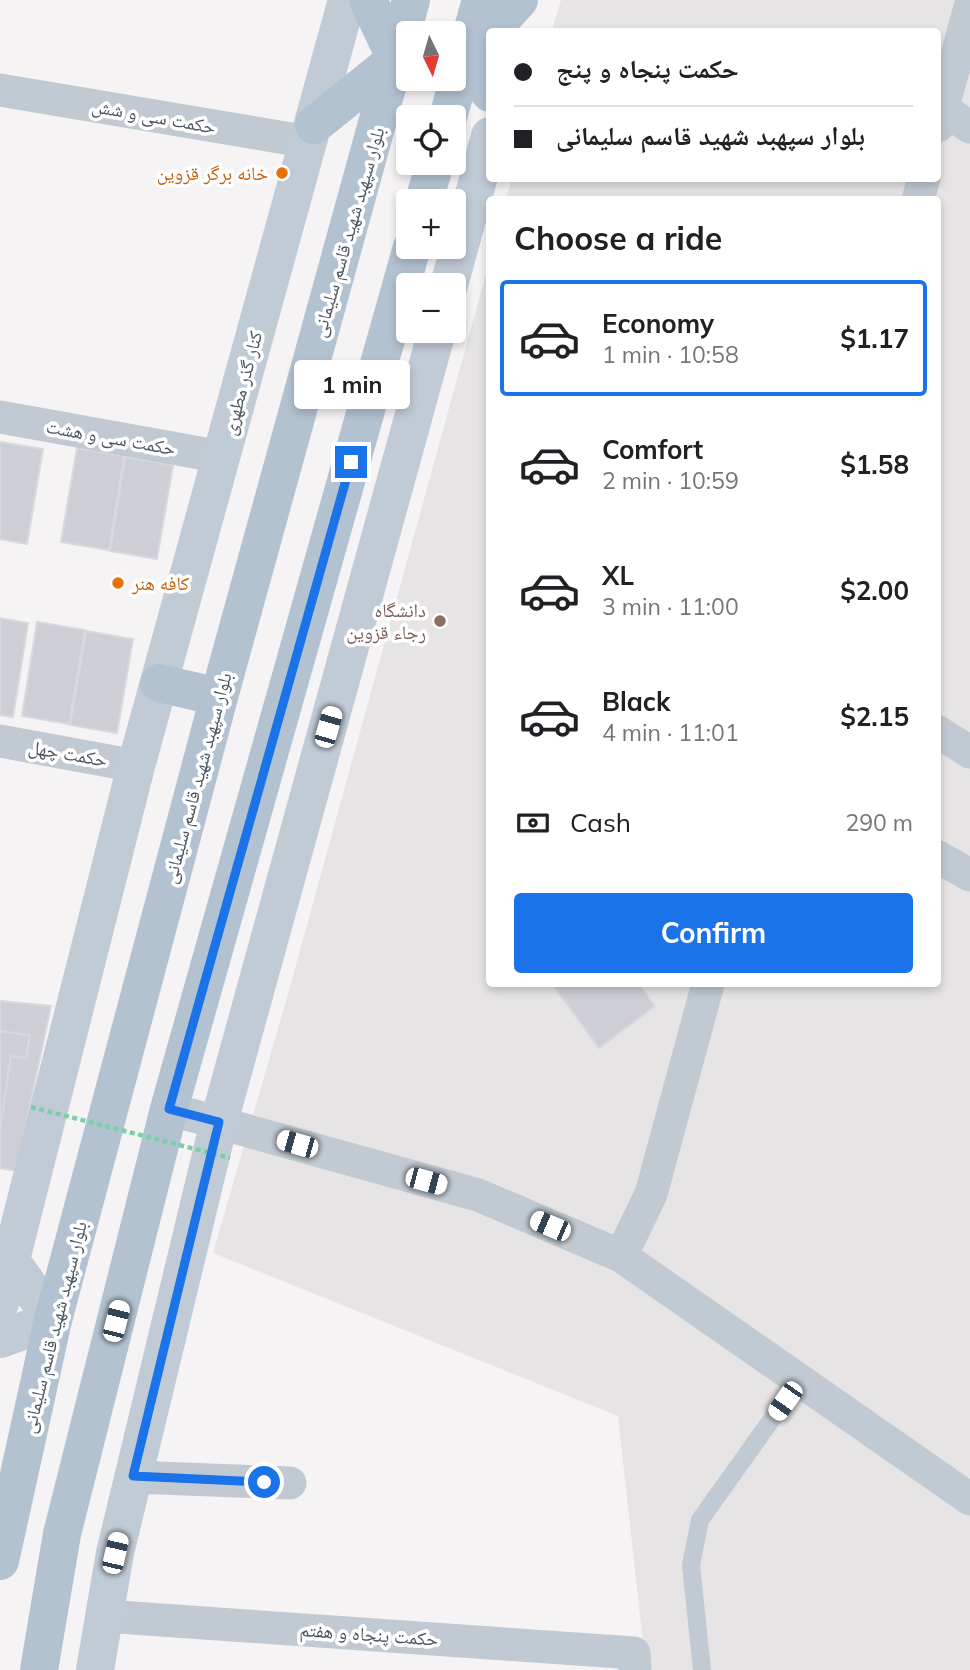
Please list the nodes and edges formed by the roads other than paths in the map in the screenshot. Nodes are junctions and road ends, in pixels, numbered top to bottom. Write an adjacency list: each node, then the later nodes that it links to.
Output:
1 (347, 0): 21 (street, کنار گذر مطهری)
2 (368, 0): 13 (main road)
3 (411, 0): 8 (main road, بلوار سپهبد شهید قاسم سلیمانی)
4 (481, 0): 12 (main road)
5 (519, 0): 9 (main road)
6 (527, 0): 10 (street)
7 (970, 7): 18 (street)
8 (406, 21)
9 (494, 28)
10 (520, 28)
11 (486, 36): 14 (main road)
12 (466, 54)
13 (396, 59): 21 (main road); 29 (main road, بلوار سپهبد شهید قاسم سلیمانی)
14 (466, 59)
15 (466, 63): 16 (main road)
16 (486, 88)
17 (0, 90): 21 (street, حکمت سی و شش)
18 (941, 114)
19 (941, 118): 20 (street)
20 (970, 127)
21 (311, 134): 27 (street, کنار گذر مطهری)
22 (486, 151): 24 (street)
23 (409, 259): 37 (main road)
24 (452, 273)
25 (433, 343): 38 (street)
26 (0, 417): 27 (street, حکمت سی و هشت)
27 (222, 457): 28 (street, کنار گذر مطهری)
28 (159, 683): 29 (main road); 33 (street, کنار گذر مطهری)
29 (219, 697): 42 (main road, بلوار سپهبد شهید قاسم سلیمانی)
30 (941, 734): 32 (street)
31 (0, 741): 33 (street, حکمت چهل)
32 (970, 752)
33 (136, 766): 40 (street, کنار گذر مطهری)
34 (941, 859): 35 (street)
35 (970, 875)
36 (707, 987): 39 (street)
37 (169, 1109): 38 (street); 51 (main road)
38 (225, 1140): 39 (street); 45 (street)
39 (621, 1256): 44 (street)
40 (11, 1261): 41 (street, کنار گذر مطهری); 42 (street)
41 (0, 1303)
42 (53, 1320): 43 (street); 48 (main road, بلوار سپهبد شهید قاسم سلیمانی)
43 (0, 1339)
44 (799, 1381): 47 (street); 53 (lane)
45 (133, 1476): 46 (street); 49 (street)
46 (289, 1483)
47 (970, 1499)
48 (0, 1561)
49 (104, 1616): 50 (street, حکمت پنجاه و هفتم); 52 (street)
50 (635, 1661)
51 (39, 1670)
52 (95, 1670)
53 (702, 1670)

